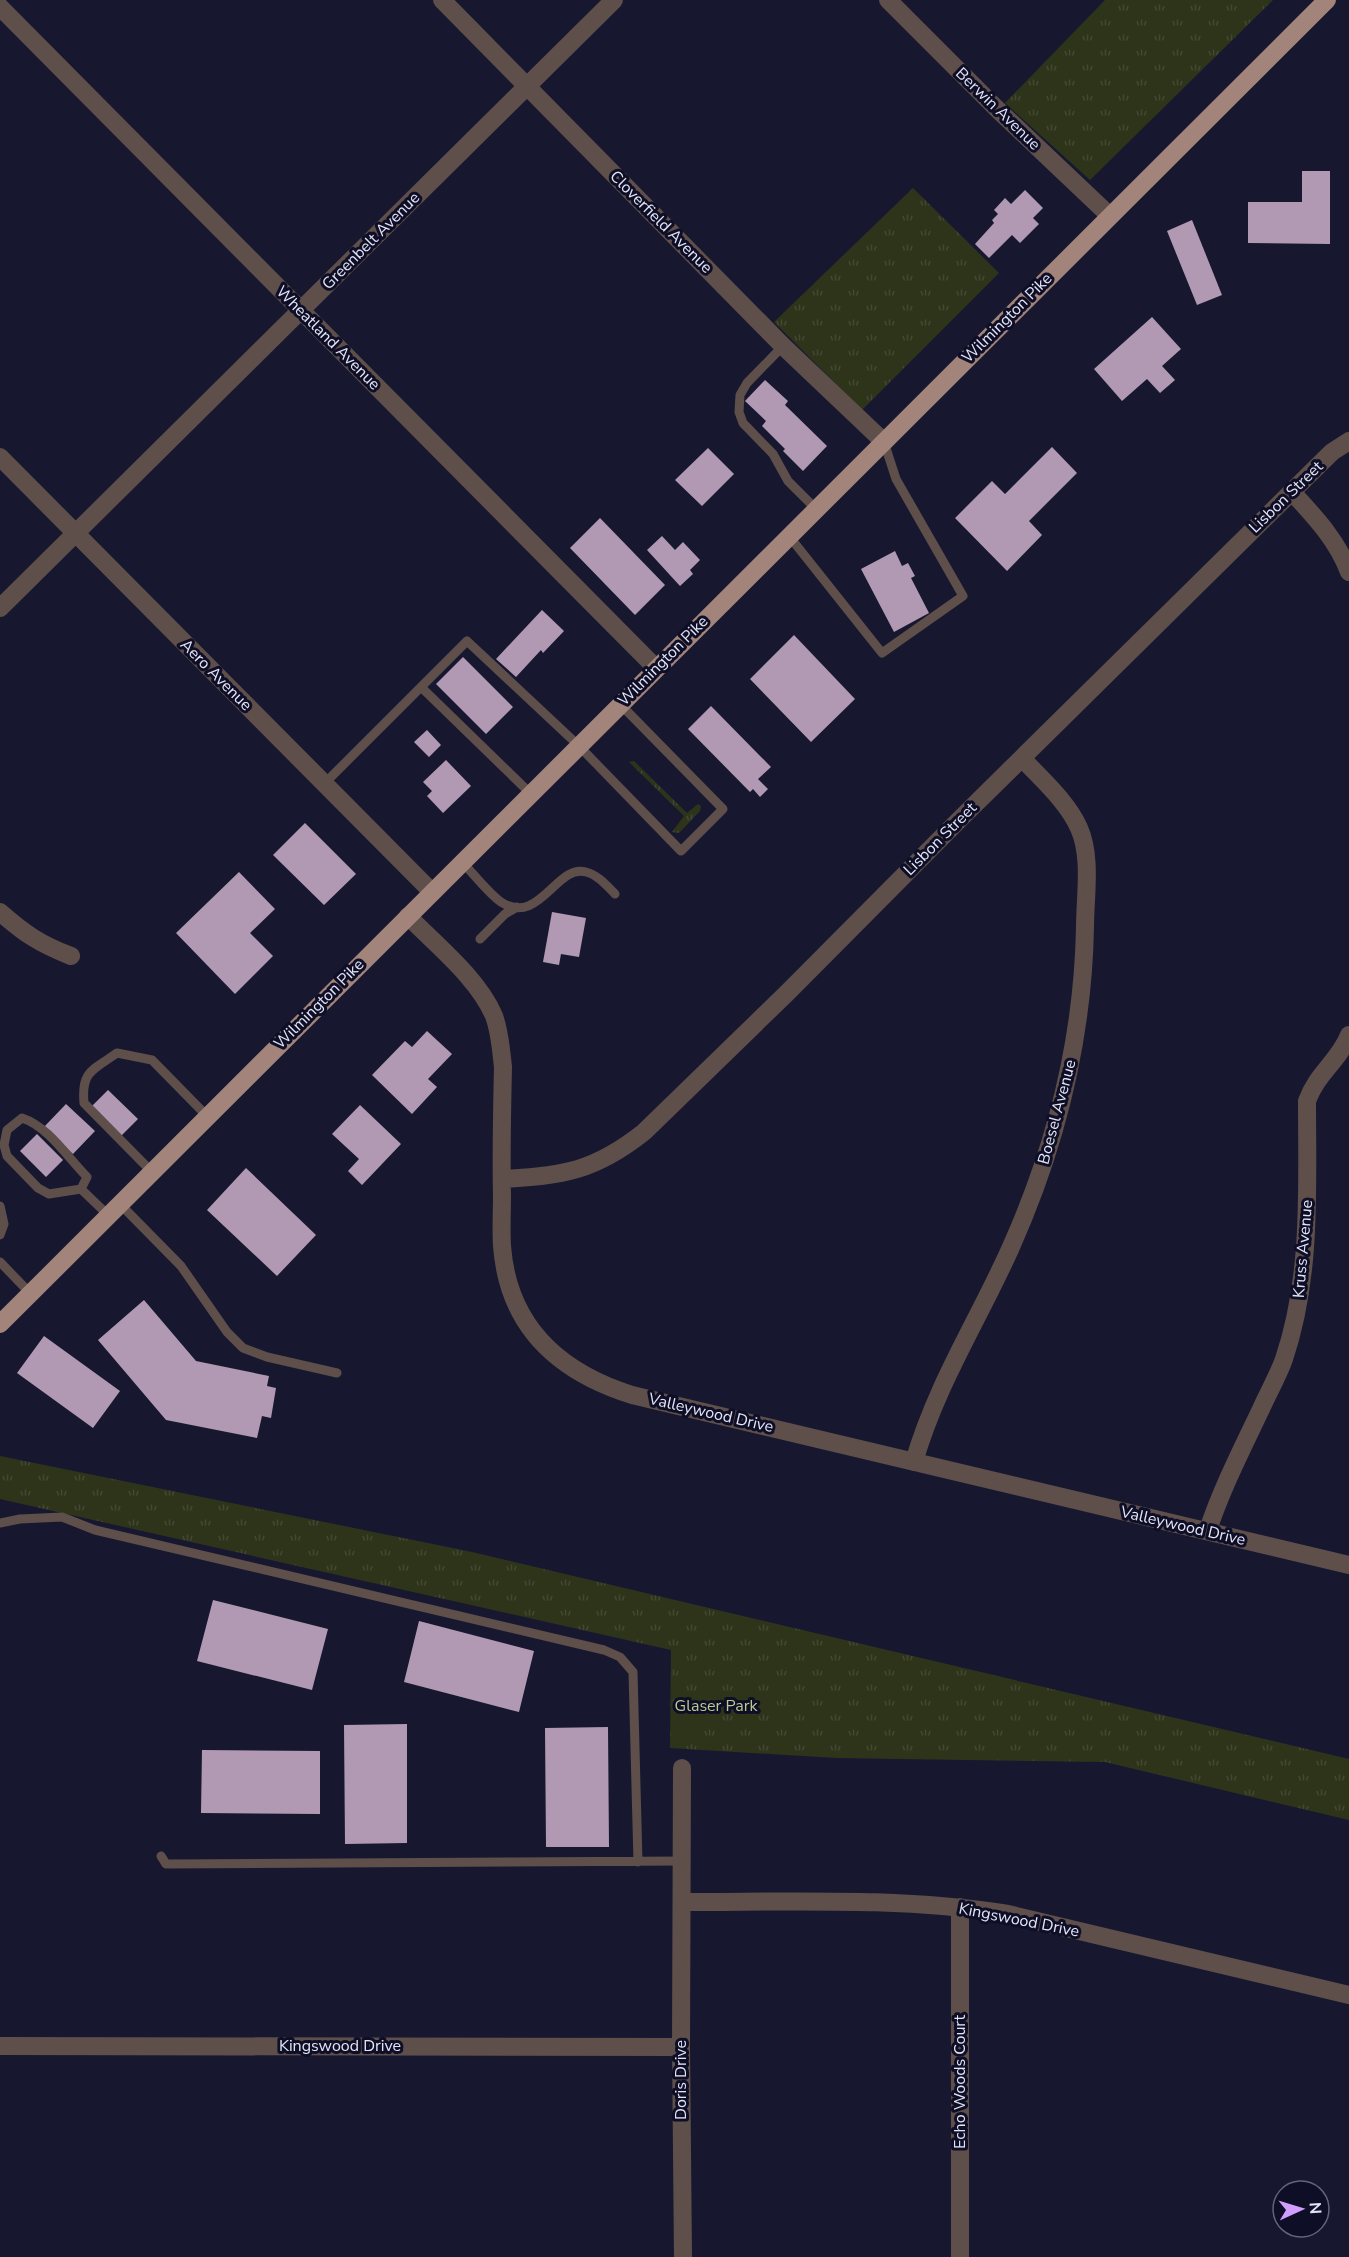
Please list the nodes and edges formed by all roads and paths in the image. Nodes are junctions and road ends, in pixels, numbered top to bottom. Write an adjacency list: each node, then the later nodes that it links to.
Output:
1 (442, 0): 6 (street, Cloverfield Avenue)
2 (614, 0): 6 (street, Greenbelt Avenue)
3 (888, 0): 7 (street, Berwin Avenue)
4 (1327, 0): 7 (main road, Wilmington Pike)
5 (0, 8): 8 (street, Wheatland Avenue)
6 (527, 86): 8 (street, Greenbelt Avenue); 9 (street, Cloverfield Avenue)
7 (1110, 216): 11 (main road, Wilmington Pike)
8 (301, 310): 15 (street, Greenbelt Avenue); 19 (street, Wheatland Avenue)
9 (783, 346): 11 (street, Cloverfield Avenue); 14 (lane)
10 (1349, 441): 13 (street, Lisbon Street)
11 (884, 442): 14 (main road, Wilmington Pike); 16 (lane)
12 (0, 457): 15 (street, Aero Avenue)
13 (1292, 492): 17 (street); 23 (street, Lisbon Street)
14 (816, 509): 16 (main road, Wilmington Pike)
15 (76, 534): 18 (street, Greenbelt Avenue); 24 (street, Aero Avenue)
16 (789, 536): 19 (main road, Wilmington Pike)
17 (1349, 572)
18 (0, 608)
19 (656, 668): 21 (main road, Wilmington Pike)
20 (421, 687): 22 (lane); 24 (lane); 25 (lane)
21 (620, 704): 22 (main road, Wilmington Pike); 22 (lane)
22 (578, 745): 25 (main road, Wilmington Pike)
23 (1022, 758): 38 (street, Lisbon Street); 47 (street, Boesel Avenue)
24 (324, 784): 27 (street, Aero Avenue)
25 (530, 793): 26 (main road, Wilmington Pike)
26 (462, 862): 27 (main road, Wilmington Pike); 29 (lane)
27 (432, 892): 31 (main road, Wilmington Pike)
28 (615, 894): 29 (lane)
29 (517, 907): 32 (lane)
30 (0, 912): 33 (street)
31 (408, 916): 36 (main road, Wilmington Pike); 38 (street, Valleywood Drive)
32 (480, 939)
33 (71, 956)
34 (1349, 1035): 35 (street, Kruss Avenue)
35 (1344, 1058): 49 (street, Kruss Avenue)
36 (207, 1116): 37 (main road, Wilmington Pike); 37 (lane)
37 (151, 1171): 41 (main road, Wilmington Pike)
38 (502, 1179): 47 (street, Valleywood Drive)
39 (81, 1189): 39 (lane); 41 (lane)
40 (0, 1206): 42 (lane)
41 (114, 1209): 44 (main road, Wilmington Pike); 46 (lane)
42 (0, 1235)
43 (0, 1262): 44 (lane)
44 (30, 1293): 45 (main road, Wilmington Pike)
45 (0, 1324)
46 (337, 1373)
47 (914, 1462): 49 (street, Valleywood Drive)
48 (0, 1523): 54 (lane)
49 (1208, 1530): 50 (street, Valleywood Drive)
50 (1349, 1565)
51 (682, 1768): 53 (street, Doris Drive)
52 (161, 1857): 54 (lane)
53 (682, 1861): 54 (lane); 55 (street, Doris Drive)
54 (638, 1862)
55 (683, 1902): 56 (street, Kingswood Drive); 59 (street, Doris Drive)
56 (960, 1907): 57 (street, Kingswood Drive); 61 (street, Echo Woods Court)
57 (1349, 1995)
58 (0, 2046): 59 (street, Kingswood Drive)
59 (681, 2047): 60 (street, Doris Drive)
60 (683, 2257)
61 (960, 2257)

